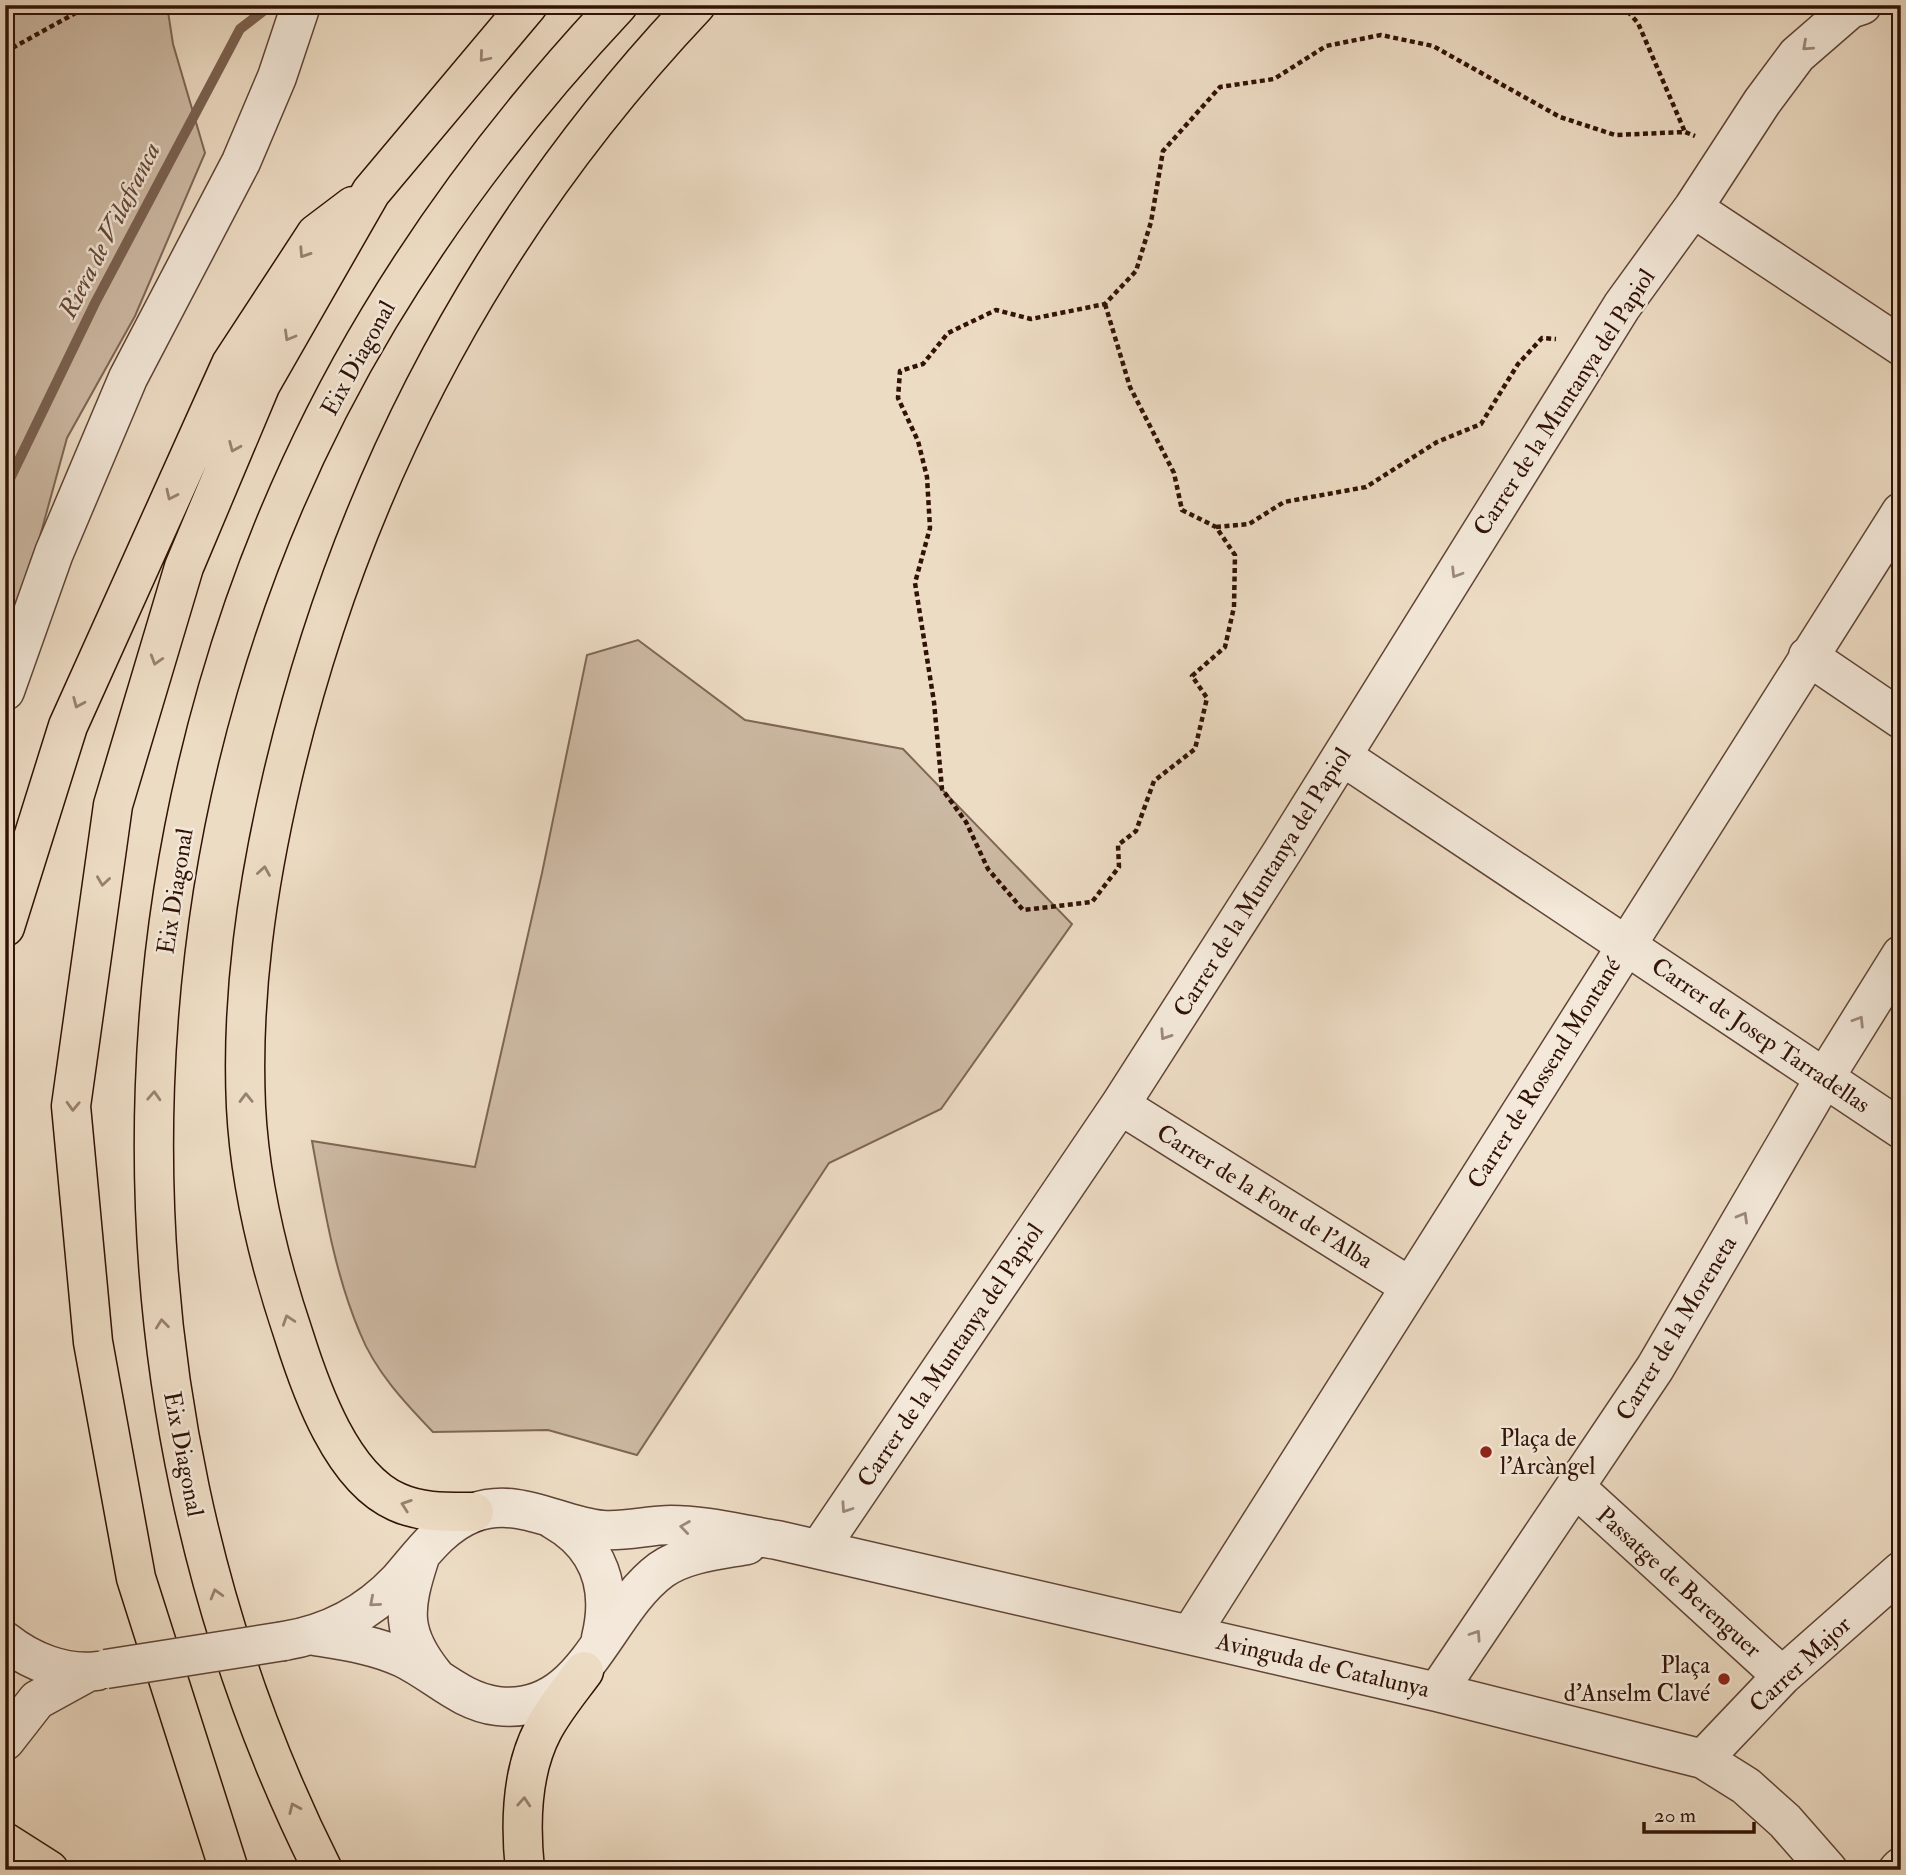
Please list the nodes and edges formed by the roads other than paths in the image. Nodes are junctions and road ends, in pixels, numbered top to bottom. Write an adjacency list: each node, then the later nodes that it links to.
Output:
1 (301, 5): 11 (street)
2 (528, 5): 6 (highway, one-way to 6)
3 (618, 5): 42 (highway, Eix Diagonal, one-way to 3)
4 (696, 5): 22 (highway, one-way to 4)
5 (1861, 5): 7 (street, Carrer de la Muntanya del Papiol, one-way to 7)
6 (371, 192): 14 (highway, one-way to 14); 41 (highway, one-way to 41)
7 (1693, 208): 8 (street); 13 (street, Carrer de la Muntanya del Papiol, one-way to 13)
8 (1901, 346)
9 (1901, 512): 10 (street, Carrer de Rossend Montané)
10 (1808, 656): 12 (street); 15 (street, Carrer de Rossend Montané)
11 (5, 691)
12 (1901, 719)
13 (1342, 756): 15 (street, Carrer de Josep Tarradellas); 18 (street, Carrer de la Muntanya del Papiol, one-way to 18)
14 (5, 927)
15 (1625, 944): 17 (street, Carrer de Josep Tarradellas); 20 (street, Carrer de Rossend Montané)
16 (1901, 955): 17 (street, Carrer de la Moreneta, one-way to 16)
17 (1825, 1077): 19 (street, Carrer de Josep Tarradellas); 21 (street, Carrer de la Moreneta, one-way to 17)
18 (1120, 1105): 20 (street, Carrer de la Font de l'Alba); 25 (street, Carrer de la Muntanya del Papiol, one-way to 25)
19 (1901, 1129)
20 (1409, 1286): 28 (street, Carrer de Rossend Montané)
21 (1575, 1487): 34 (street, Passatge de Berenguer); 36 (street, Carrer de la Moreneta, one-way to 21)
22 (474, 1513): 23 (street); 26 (street)
23 (541, 1513): 24 (street, Avinguda de Catalunya, one-way to 23); 32 (street)
24 (777, 1540): 25 (street, Avinguda de Catalunya); 32 (street)
25 (819, 1549): 28 (street, Avinguda de Catalunya)
26 (421, 1555): 29 (street, one-way to 29); 35 (street)
27 (1901, 1571): 34 (street, Carrer Major)
28 (1190, 1634): 36 (street, Avinguda de Catalunya)
29 (300, 1638): 33 (street, bridge); 35 (street)
30 (5, 1641): 33 (street)
31 (5, 1651): 37 (street)
32 (592, 1657): 35 (street); 43 (highway, one-way to 32)
33 (97, 1671): 37 (street)
34 (1782, 1676): 38 (street, Carrer Major)
35 (439, 1680)
36 (1437, 1692): 38 (street, Avinguda de Catalunya)
37 (8, 1737)
38 (1703, 1759): 44 (street, Avinguda de Catalunya)
39 (5, 1842): 40 (highway)
40 (49, 1870)
41 (229, 1870)
42 (323, 1870)
43 (525, 1870)
44 (1828, 1870)

